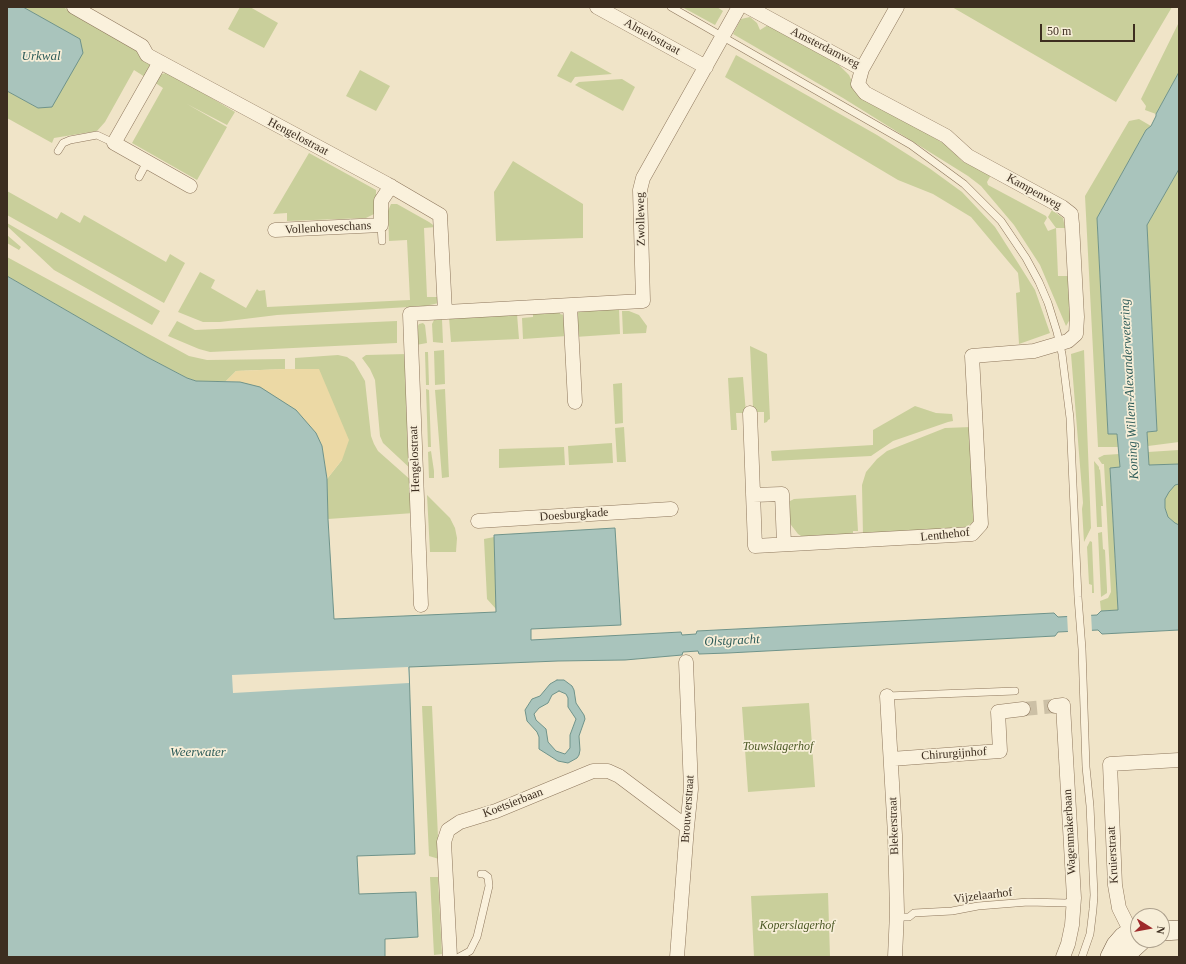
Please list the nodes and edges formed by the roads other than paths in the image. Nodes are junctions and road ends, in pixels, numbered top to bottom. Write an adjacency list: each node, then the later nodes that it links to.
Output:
1 (74, 7): 8 (street, Hengelostraat)
2 (598, 7): 9 (street, Almelostraat)
3 (671, 7): 7 (lane)
4 (739, 7): 7 (street)
5 (748, 7): 10 (street, Amsterdamweg)
6 (897, 7): 10 (street, Amsterdamweg)
7 (723, 37): 9 (street, Zwolleweg); 23 (lane)
8 (160, 62): 11 (street); 16 (street, Hengelostraat)
9 (706, 67): 20 (street, Zwolleweg)
10 (862, 69): 23 (street, Kampenweg)
11 (114, 143): 12 (lane); 13 (street)
12 (58, 151)
13 (147, 162): 14 (lane); 15 (street)
14 (139, 177)
15 (190, 186)
16 (391, 186): 17 (street, Vollenhoveschans); 21 (street, Hengelostraat)
17 (381, 225): 18 (street, Vollenhoveschans); 19 (lane, Vollenhoveschans)
18 (275, 230)
19 (382, 241)
20 (570, 306): 21 (street, Zwolleweg); 25 (street)
21 (445, 312): 22 (street, Zwolleweg)
22 (410, 314): 31 (street, Hengelostraat)
23 (1060, 344): 24 (street, Kampenweg); 51 (lane)
24 (972, 356): 30 (street, Lenthehof)
25 (575, 402)
26 (750, 413): 27 (street, Lenthehof)
27 (753, 495): 30 (street); 30 (street, Lenthehof)
28 (671, 509): 29 (street, Doesburgkade)
29 (478, 522)
30 (784, 544)
31 (421, 604)
32 (686, 662): 39 (street, Brouwerstraat)
33 (1015, 691): 34 (lane)
34 (887, 696): 37 (street, Blekerstraat)
35 (1059, 706): 41 (street, Wagenmakerbaan)
36 (1023, 709): 37 (street, Chirurgijnhof)
37 (891, 759): 42 (street, Blekerstraat)
38 (1179, 760): 43 (street, Kruierstraat)
39 (687, 827): 46 (street, Koetsierbaan); 48 (street, Brouwerstraat)
40 (481, 874): 47 (lane)
41 (1074, 901): 42 (lane, Vijzelaarhof); 50 (street, Wagenmakerbaan)
42 (896, 917): 49 (street, Blekerstraat)
43 (1130, 924)
44 (1130, 937): 52 (main road)
45 (1132, 948): 53 (main road)
46 (450, 957)
47 (459, 957)
48 (677, 957)
49 (895, 957)
50 (1063, 957)
51 (1082, 957)
52 (1110, 957)
53 (1125, 957)

